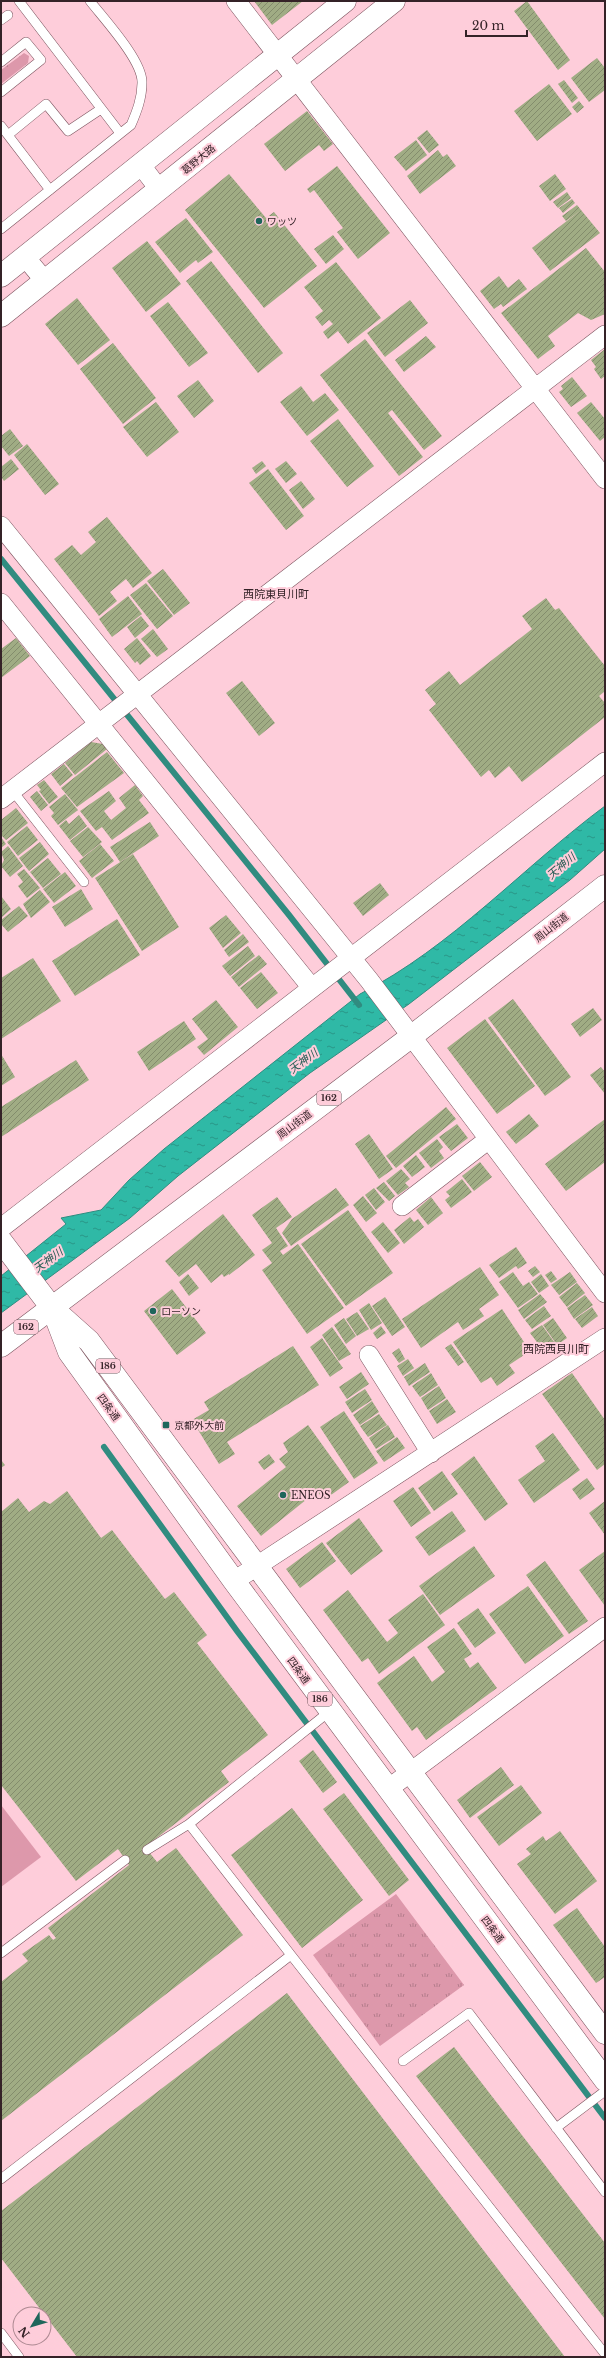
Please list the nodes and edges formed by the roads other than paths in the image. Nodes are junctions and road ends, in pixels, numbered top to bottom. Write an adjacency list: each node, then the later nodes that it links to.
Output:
1 (19, 1): 11 (lane)
2 (90, 1): 13 (lane)
3 (236, 1): 7 (street)
4 (345, 1): 7 (main road)
5 (394, 1): 9 (main road, 葛野大路)
6 (1, 49): 8 (lane)
7 (277, 55): 9 (street); 15 (main road)
8 (4, 59): 10 (lane)
9 (296, 80): 16 (main road, 葛野大路); 24 (street)
10 (1, 92)
11 (101, 109): 13 (lane); 14 (lane)
12 (1, 126): 14 (lane)
13 (120, 133): 17 (lane)
14 (8, 135): 17 (lane)
15 (140, 164): 16 (street); 19 (main road)
16 (159, 189): 21 (main road, 葛野大路)
17 (50, 190): 18 (lane)
18 (1, 229)
19 (25, 257): 20 (main road); 21 (street)
20 (1, 276)
21 (45, 281): 22 (main road, 葛野大路)
22 (1, 316)
23 (605, 335): 24 (street)
24 (535, 388): 25 (street); 28 (street)
25 (605, 479)
26 (1, 526): 28 (street)
27 (1, 603): 29 (street)
28 (138, 694): 29 (street); 34 (street)
29 (99, 724): 31 (street); 35 (street)
30 (605, 762): 34 (street)
31 (7, 794): 32 (lane)
32 (84, 882)
33 (605, 886): 36 (main road, 周山街道 / 162)
34 (348, 961): 35 (street); 36 (street)
35 (316, 985): 39 (street)
36 (412, 1036): 37 (street); 42 (main road, 周山街道 / 162)
37 (489, 1139): 38 (street); 41 (street)
38 (402, 1206)
39 (1, 1228)
40 (7, 1250): 42 (main road, 四条通 / 186)
41 (605, 1293)
42 (46, 1300): 44 (main road, 周山街道 / 162); 47 (main road, 四条通 / 186); 48 (main road, 四条通 / 186)
43 (605, 1338): 46 (street)
44 (1, 1346)
45 (369, 1355): 46 (street)
46 (431, 1453): 47 (street)
47 (257, 1565): 48 (street); 51 (main road, 四条通 / 186)
48 (234, 1581): 50 (main road, 四条通 / 186)
49 (605, 1627): 51 (street)
50 (322, 1717): 52 (main road, 四条通 / 186); 53 (lane)
51 (411, 1773): 52 (street); 58 (main road, 四条通 / 186)
52 (388, 1789): 60 (main road, 四条通 / 186)
53 (189, 1824): 54 (lane); 57 (lane)
54 (147, 1850)
55 (125, 1860): 56 (lane)
56 (1, 1953)
57 (291, 1955): 63 (lane); 66 (lane)
58 (605, 2033)
59 (403, 2062): 62 (lane)
60 (605, 2080)
61 (605, 2091): 62 (lane)
62 (556, 2128): 64 (lane)
63 (1, 2179)
64 (605, 2192)
65 (1, 2333): 67 (lane)
66 (605, 2354)
67 (19, 2357)

